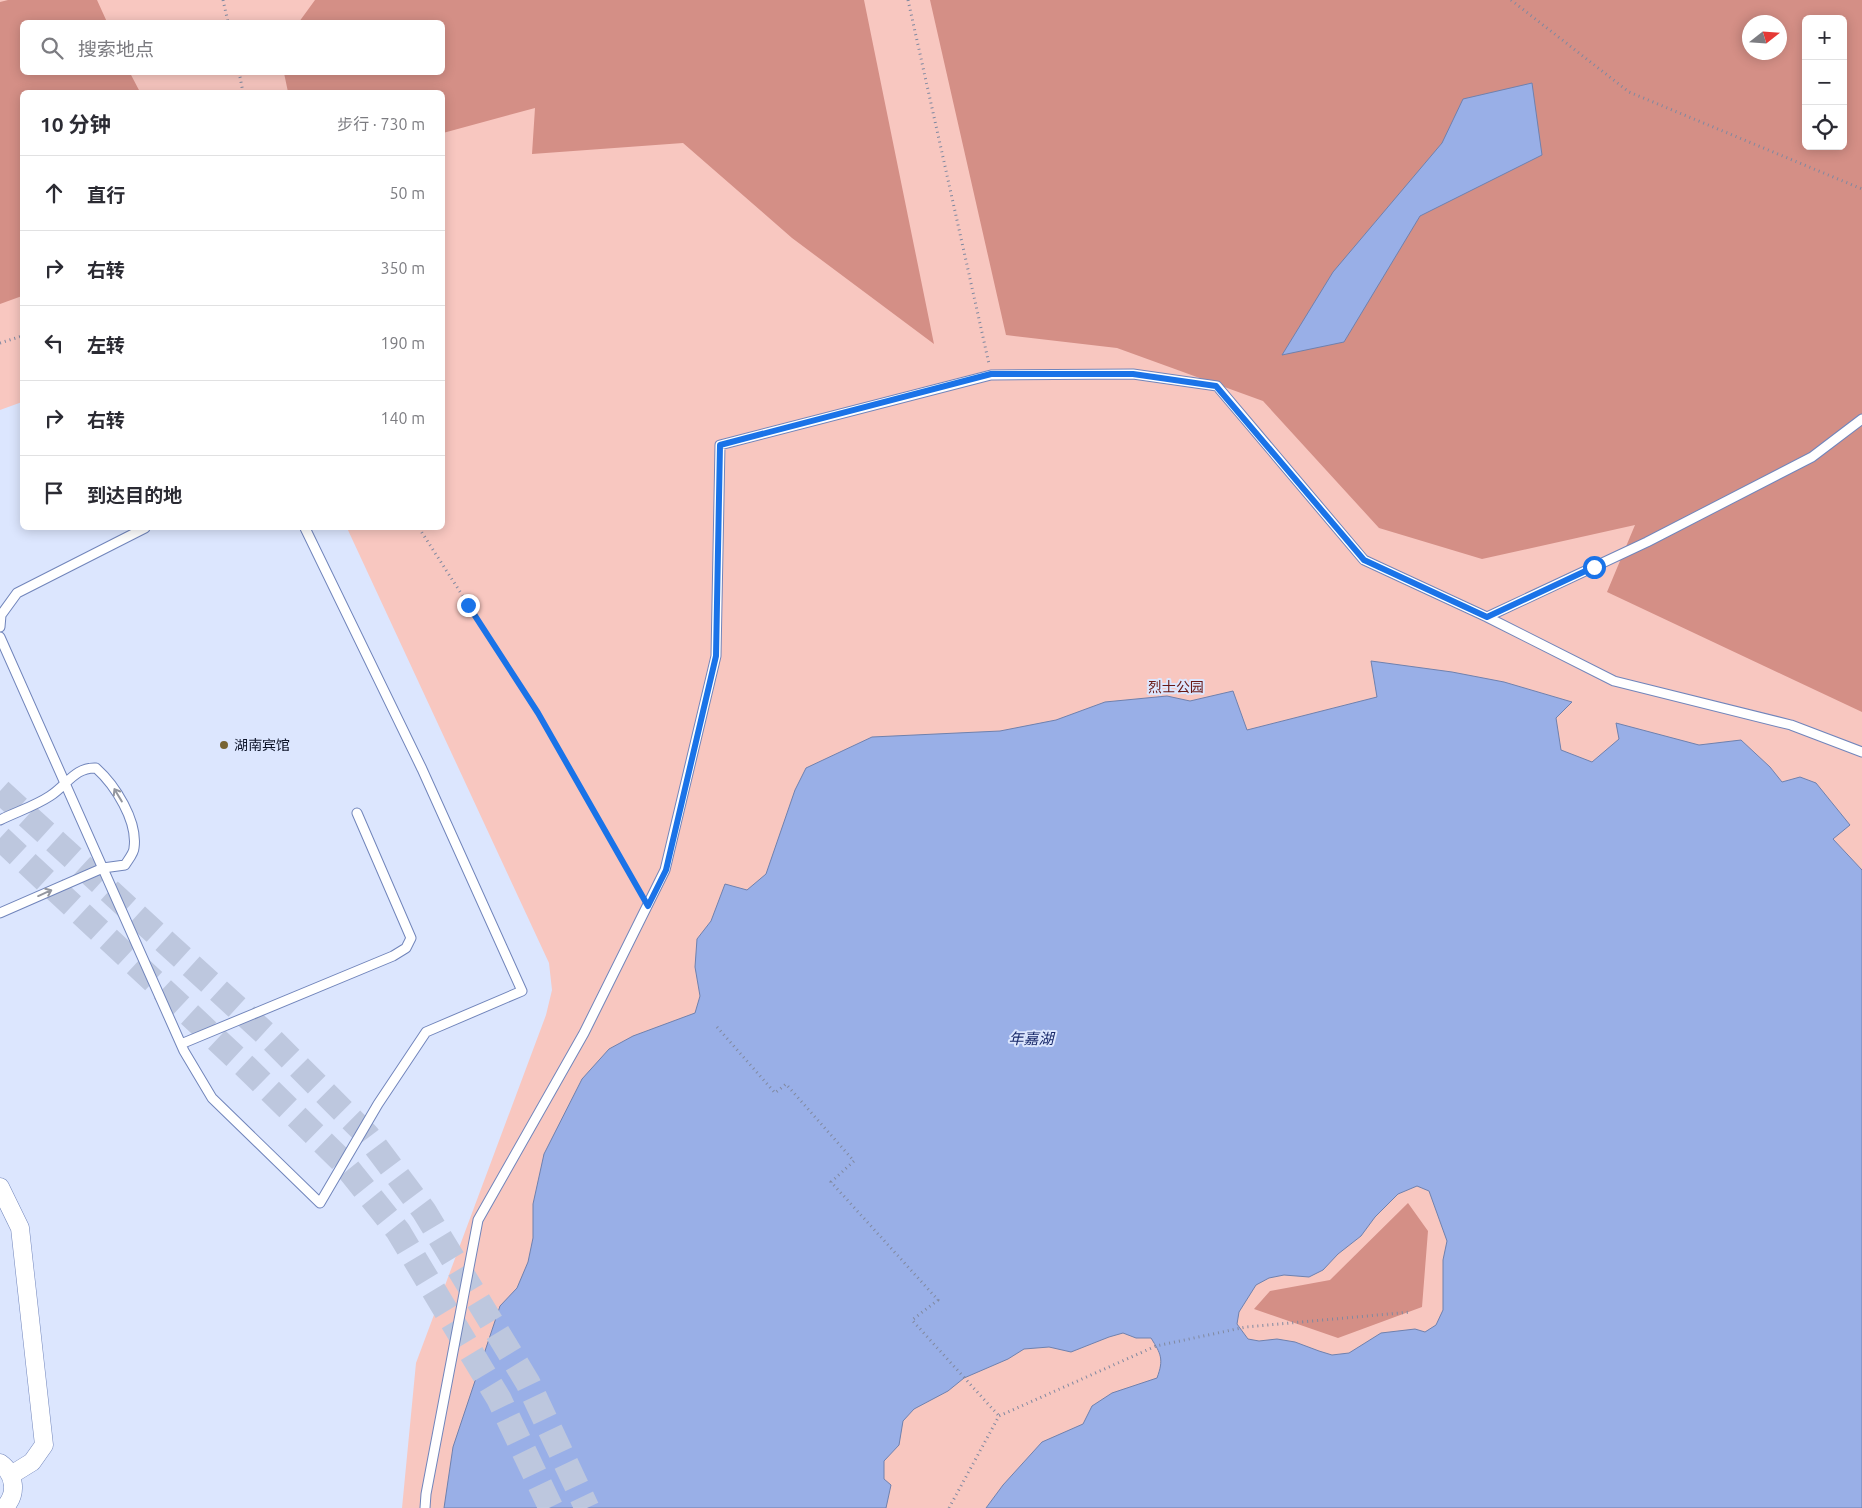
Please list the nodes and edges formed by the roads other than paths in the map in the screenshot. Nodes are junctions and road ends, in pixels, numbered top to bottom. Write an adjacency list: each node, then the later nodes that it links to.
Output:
1 (1862, 419): 4 (lane)
2 (142, 530): 5 (lane)
3 (306, 530): 13 (lane)
4 (1487, 617): 7 (lane); 17 (lane)
5 (0, 627)
6 (0, 637): 8 (lane)
7 (1862, 752)
8 (66, 785): 10 (lane); 11 (lane); 11 (lane, one-way to 8)
9 (357, 813): 13 (lane)
10 (0, 820)
11 (103, 868): 12 (lane, one-way to 11); 13 (lane)
12 (0, 913)
13 (181, 1044)
14 (0, 1187): 15 (street)
15 (5, 1469): 16 (street)
16 (4, 1508)
17 (425, 1508)

